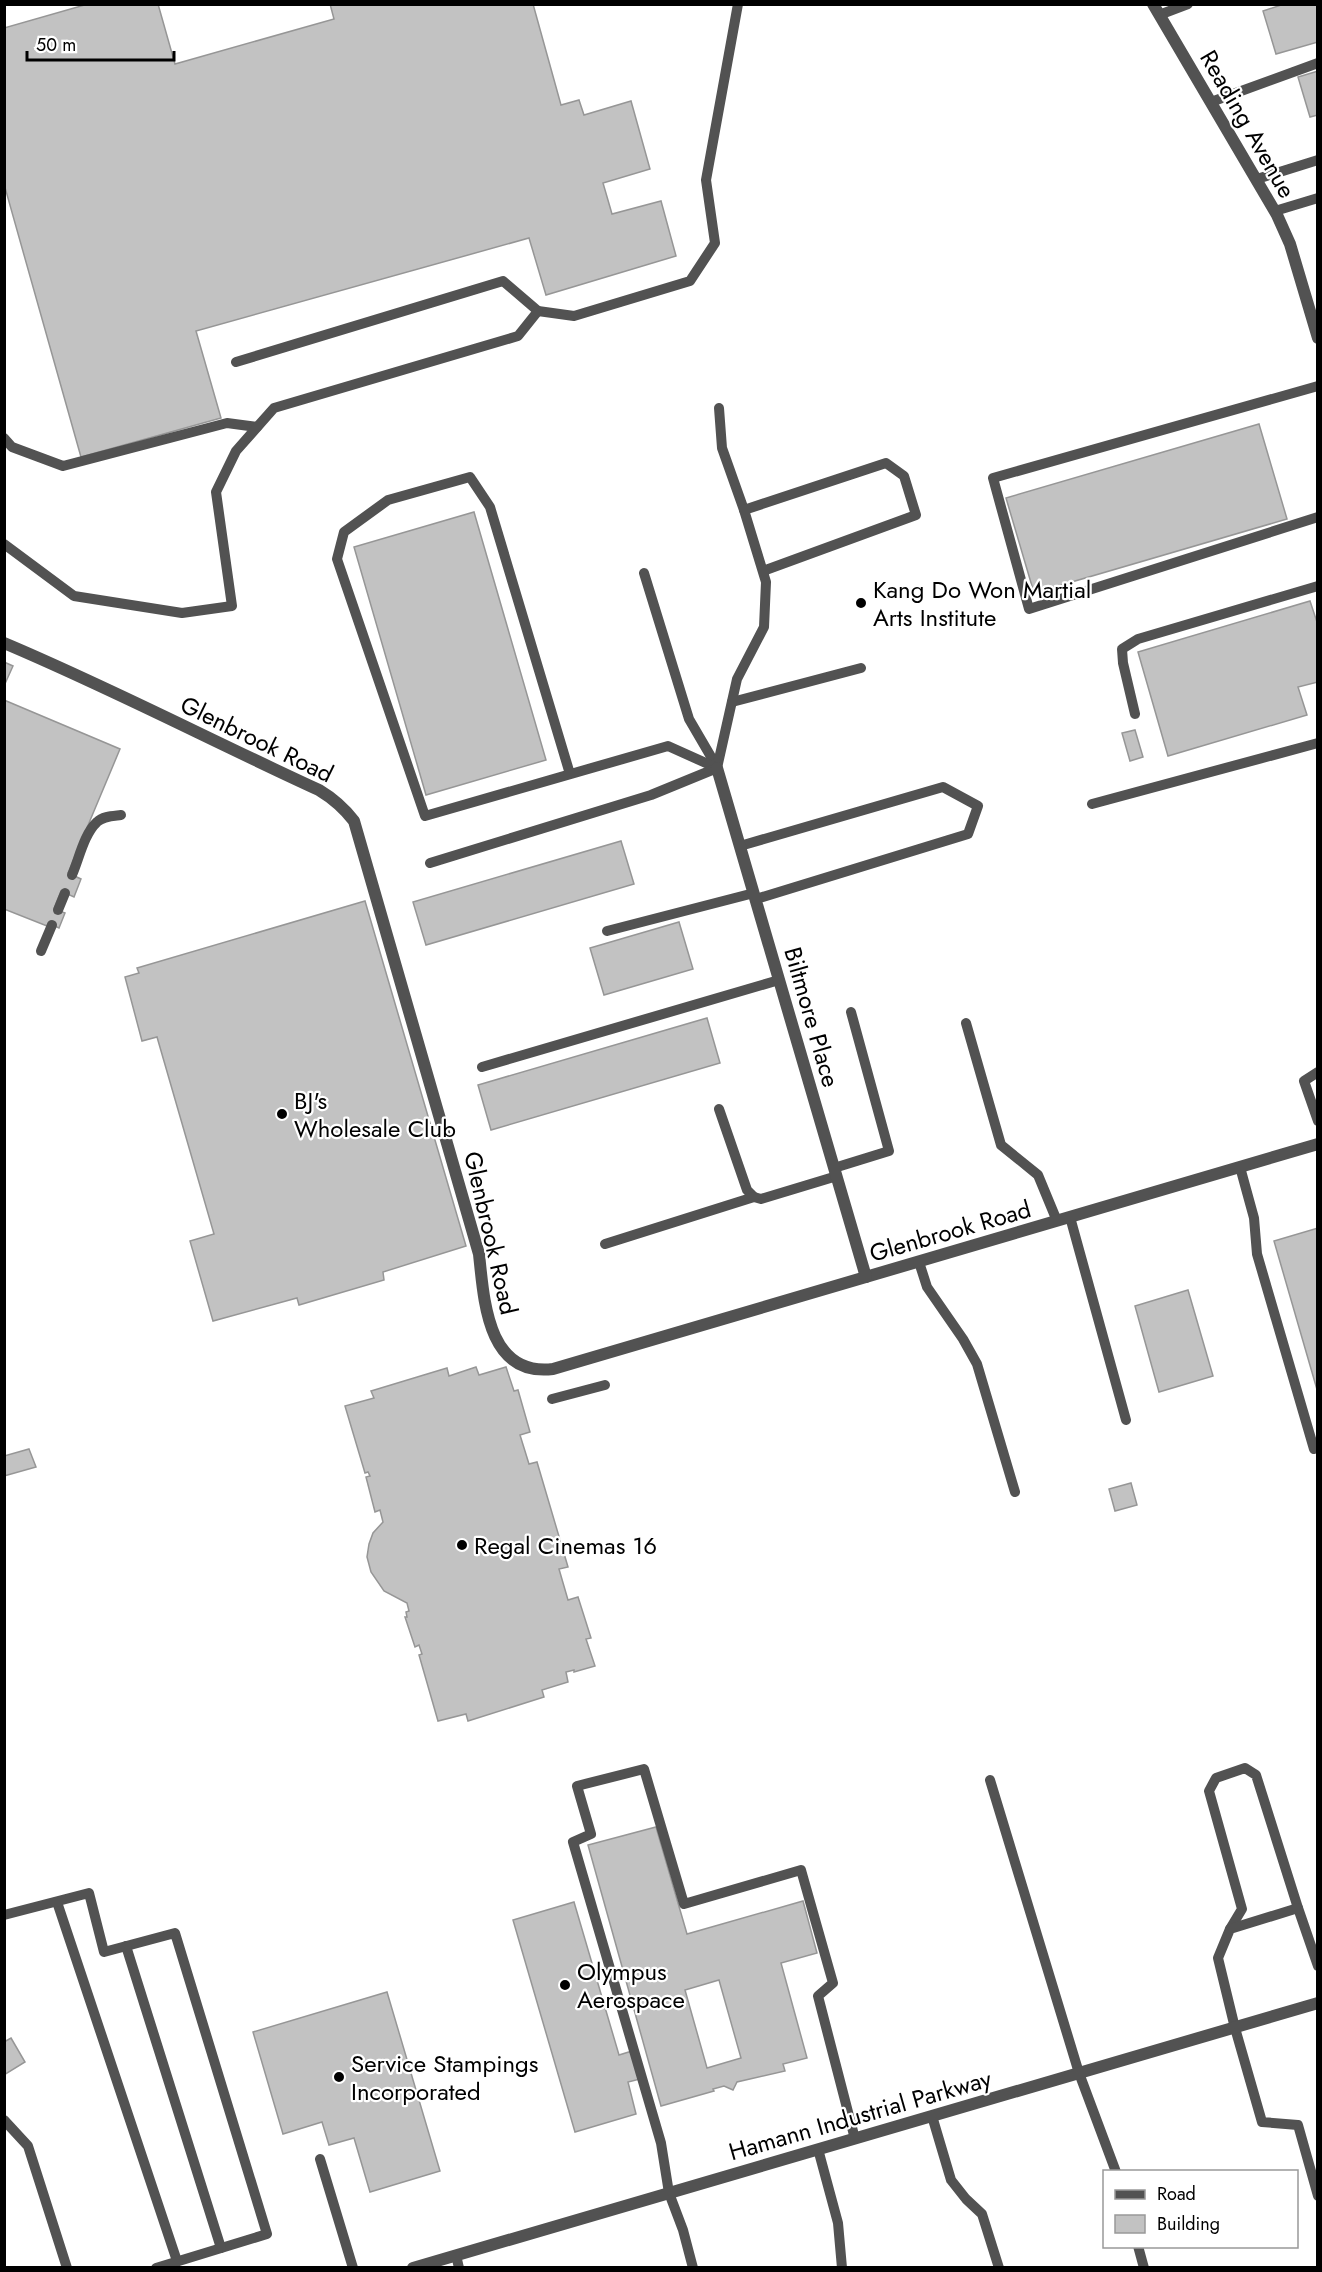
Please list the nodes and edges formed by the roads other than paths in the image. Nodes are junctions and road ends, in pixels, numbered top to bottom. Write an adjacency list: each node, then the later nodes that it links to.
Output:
1 (738, 4): 10 (lane)
2 (1188, 4): 3 (lane)
3 (1156, 10): 5 (street, Reading Avenue)
4 (1317, 63): 5 (lane)
5 (1211, 102): 7 (street, Reading Avenue)
6 (1317, 160): 7 (lane)
7 (1257, 179): 9 (street, Reading Avenue)
8 (1317, 198): 9 (lane)
9 (1275, 211): 11 (street, Reading Avenue)
10 (538, 311): 12 (lane); 15 (lane)
11 (1317, 338)
12 (236, 362)
13 (1317, 386): 18 (lane)
14 (719, 408): 17 (lane)
15 (257, 427): 16 (lane); 19 (lane)
16 (4, 438)
17 (744, 510): 20 (lane); 20 (lane)
18 (1317, 517)
19 (4, 544)
20 (763, 571): 25 (lane)
21 (644, 573): 28 (lane)
22 (1317, 586): 26 (lane)
23 (4, 642): 56 (street, Glenbrook Road)
24 (861, 668): 25 (lane)
25 (732, 702): 28 (lane)
26 (1135, 714)
27 (1317, 743): 30 (lane)
28 (717, 768): 29 (lane); 32 (street, Biltmore Place); 33 (lane)
29 (570, 774): 29 (lane)
30 (1092, 804)
31 (121, 815): 34 (lane)
32 (740, 846): 36 (street, Biltmore Place); 36 (lane)
33 (430, 863)
34 (72, 875)
35 (65, 893): 37 (lane)
36 (755, 896): 39 (lane); 41 (street, Biltmore Place)
37 (58, 910)
38 (52, 925): 40 (lane)
39 (607, 932)
40 (41, 951)
41 (779, 980): 44 (lane); 50 (street, Biltmore Place)
42 (851, 1012): 50 (lane)
43 (966, 1023): 53 (lane)
44 (482, 1067)
45 (1317, 1072): 47 (lane)
46 (719, 1109): 51 (lane)
47 (1317, 1121)
48 (1317, 1144): 49 (street, Glenbrook Road)
49 (1240, 1167): 52 (street, Glenbrook Road); 60 (lane)
50 (835, 1172): 51 (lane); 56 (street, Biltmore Place)
51 (754, 1197): 54 (lane)
52 (1070, 1217): 53 (street, Glenbrook Road); 59 (lane)
53 (1057, 1221): 55 (street, Glenbrook Road)
54 (605, 1244)
55 (919, 1262): 56 (street, Glenbrook Road); 61 (lane)
56 (866, 1277)
57 (605, 1385): 58 (lane)
58 (552, 1399)
59 (1126, 1420)
60 (1314, 1449)
61 (1015, 1492)
62 (990, 1780): 71 (lane)
63 (57, 1902): 65 (lane); 67 (lane); 83 (lane)
64 (1298, 1908): 66 (lane); 66 (lane); 68 (lane)
65 (4, 1915)
66 (1230, 1929): 70 (lane)
67 (126, 1946): 80 (lane); 80 (lane)
68 (1317, 1966)
69 (1317, 2003): 70 (street, Hamann Industrial Parkway)
70 (1235, 2028): 71 (street, Hamann Industrial Parkway); 79 (lane)
71 (1079, 2073): 72 (street, Hamann Industrial Parkway); 77 (lane)
72 (932, 2116): 74 (street, Hamann Industrial Parkway); 91 (lane)
73 (4, 2120): 84 (lane)
74 (855, 2139): 75 (street, Hamann Industrial Parkway); 78 (lane)
75 (818, 2149): 78 (street, Hamann Industrial Parkway); 90 (lane)
76 (320, 2158): 86 (lane)
77 (1115, 2170)
78 (669, 2193): 82 (street, Hamann Industrial Parkway); 89 (lane)
79 (1317, 2196)
80 (221, 2248): 83 (lane)
81 (1138, 2248): 92 (lane)
82 (456, 2255): 87 (street, Hamann Industrial Parkway); 88 (lane)
83 (177, 2261): 85 (lane)
84 (67, 2268)
85 (156, 2268)
86 (352, 2268)
87 (413, 2268)
88 (459, 2268)
89 (693, 2268)
90 (842, 2268)
91 (999, 2268)
92 (1144, 2268)

